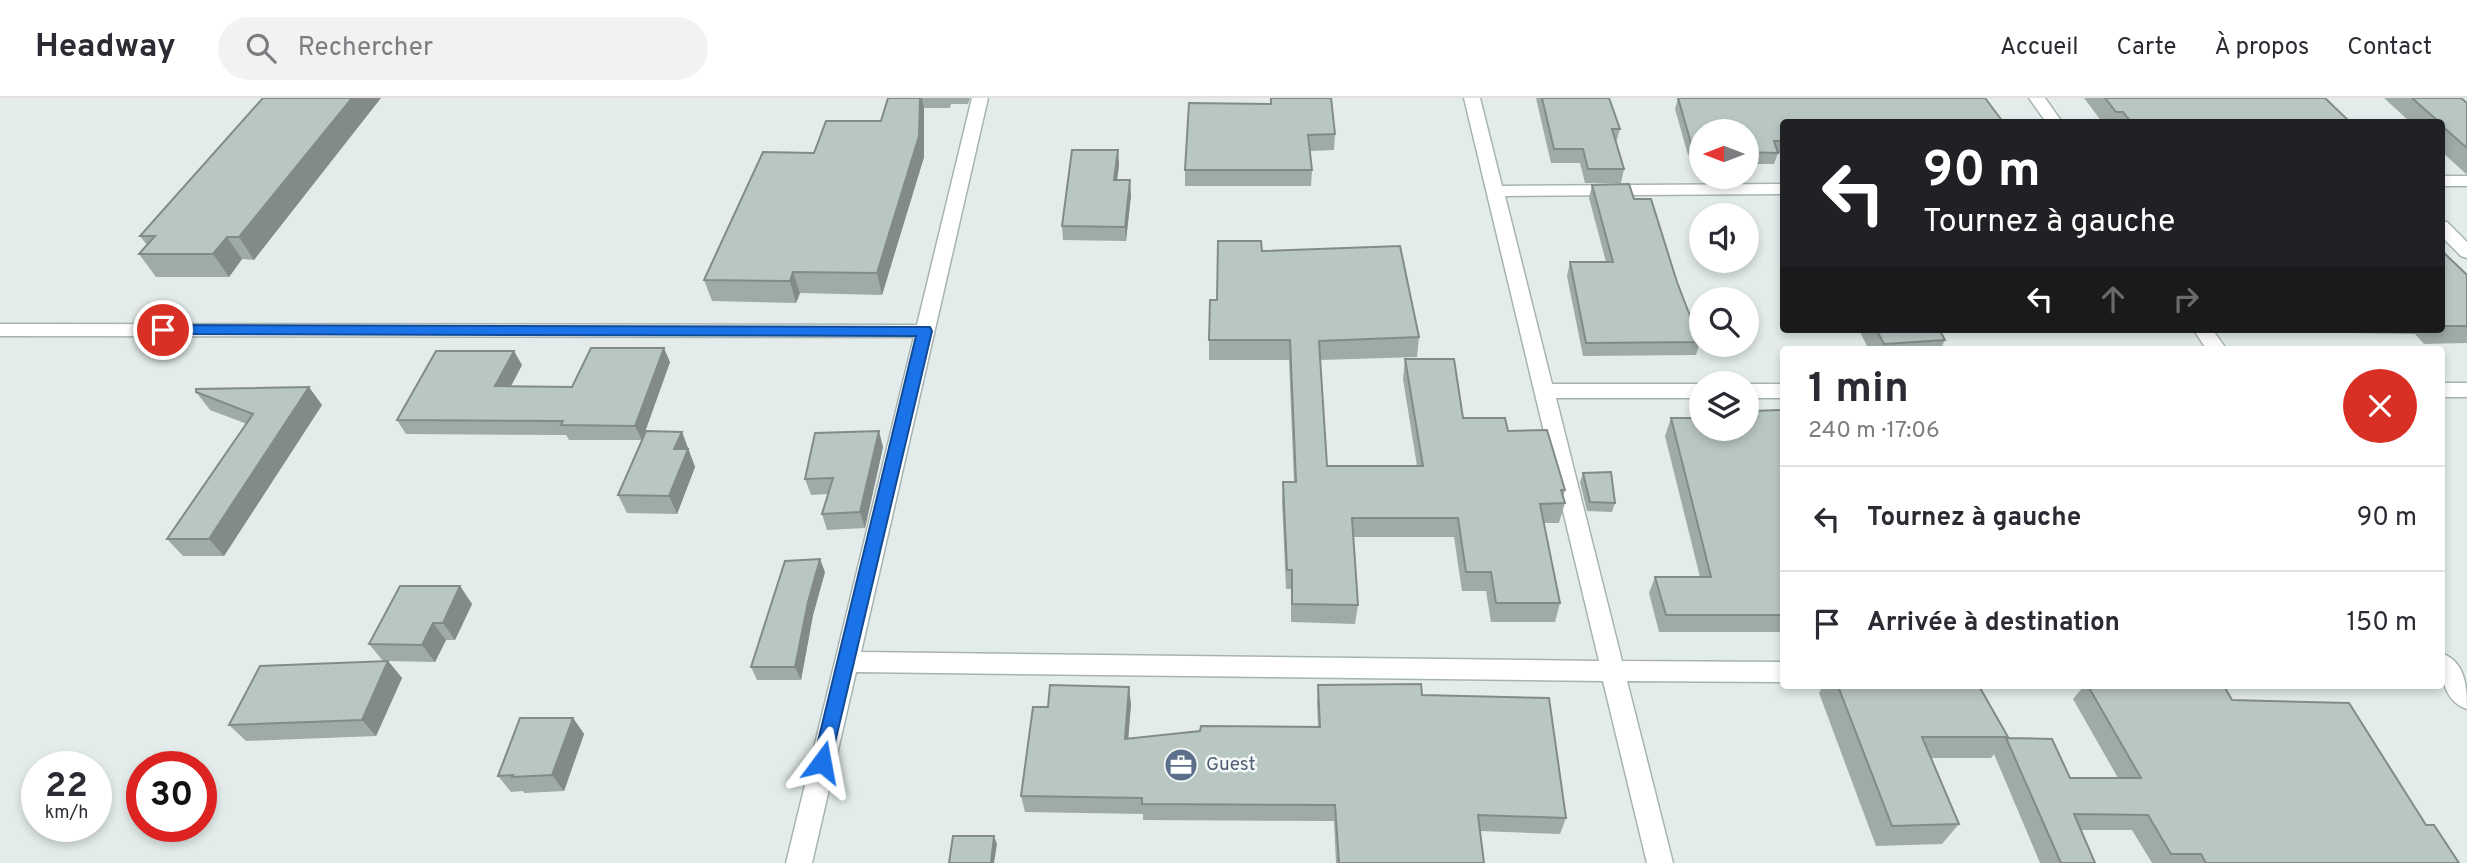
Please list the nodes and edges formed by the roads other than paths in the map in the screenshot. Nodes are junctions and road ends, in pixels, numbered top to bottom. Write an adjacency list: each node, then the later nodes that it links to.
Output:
1 (980, 98): 12 (street)
2 (1472, 98): 8 (street)
3 (2037, 98): 4 (street)
4 (2052, 119)
5 (2445, 181): 6 (street)
6 (2467, 181)
7 (1780, 189): 8 (street)
8 (1494, 191): 15 (street)
9 (2445, 230): 10 (street)
10 (2467, 252)
11 (0, 330): 12 (street)
12 (925, 331): 19 (street)
13 (2445, 390): 14 (street)
14 (2467, 390)
15 (1544, 391): 16 (street); 20 (street)
16 (1689, 391)
17 (1759, 391): 18 (street)
18 (1780, 391)
19 (846, 662): 20 (street); 24 (street)
20 (1613, 671): 22 (street); 25 (street)
21 (2450, 671): 23 (street)
22 (1780, 672)
23 (2467, 699)
24 (799, 863)
25 (1660, 863)

